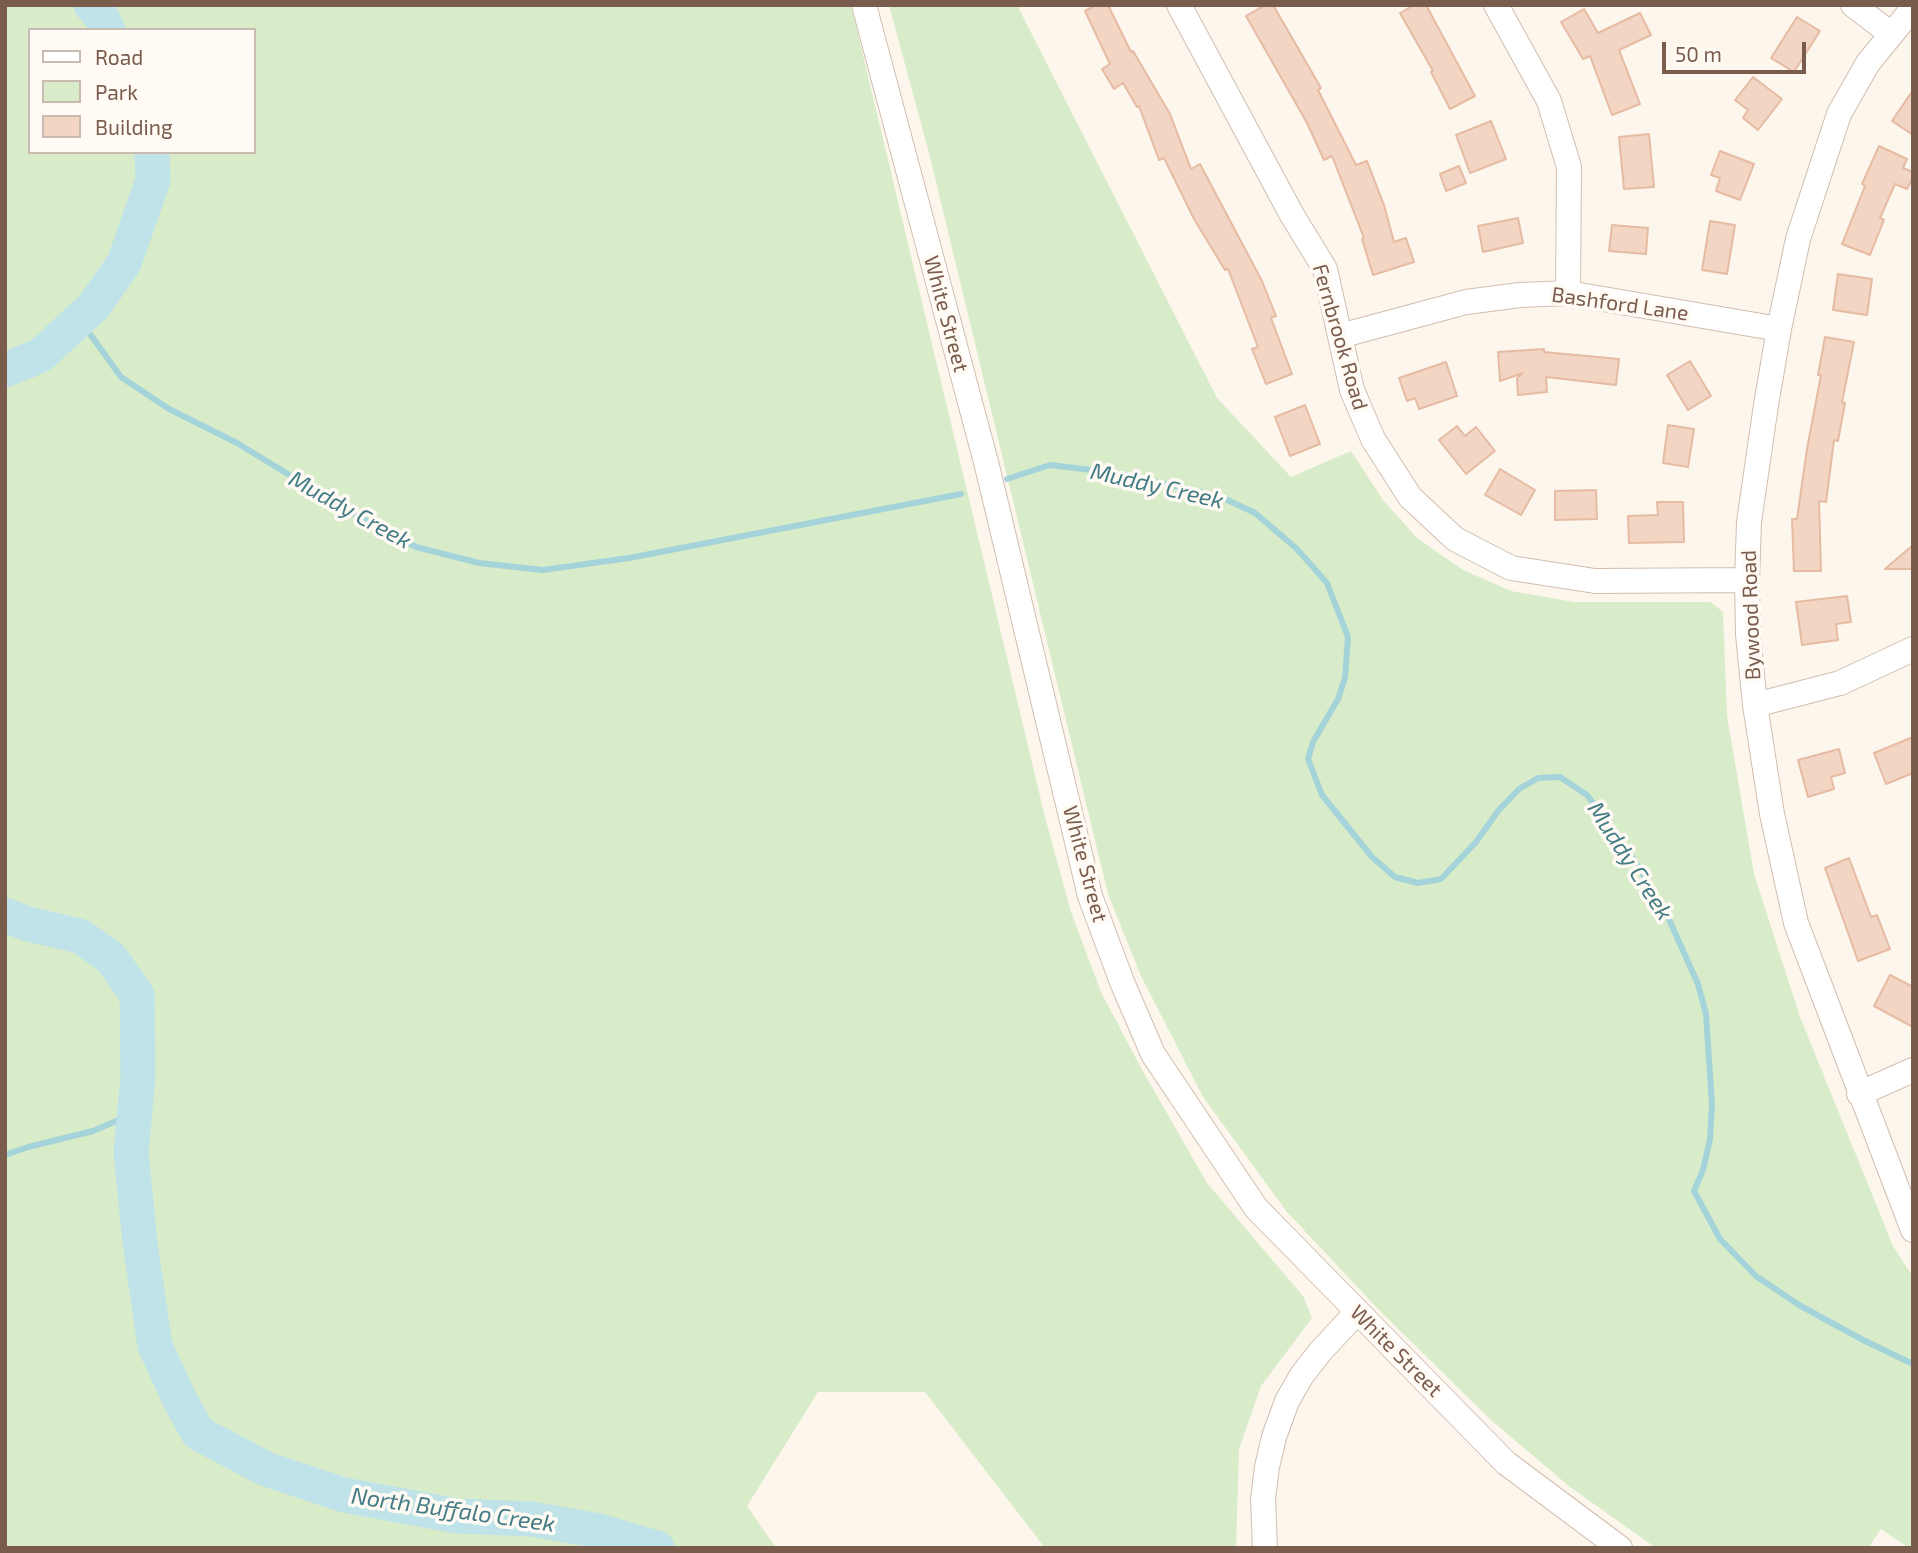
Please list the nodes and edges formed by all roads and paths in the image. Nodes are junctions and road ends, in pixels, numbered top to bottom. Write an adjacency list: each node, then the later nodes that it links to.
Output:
1 (863, 5): 16 (street, White Street)
2 (1178, 5): 9 (street, Fernbrook Road)
3 (1496, 5): 7 (street)
4 (1853, 5): 6 (street)
5 (1913, 8): 6 (street, Bywood Road)
6 (1891, 34): 8 (street, Bywood Road)
7 (1568, 293): 8 (street, Bashford Lane); 9 (street, Bashford Lane)
8 (1779, 329): 10 (street, Bywood Road)
9 (1340, 336): 10 (street, Fernbrook Road)
10 (1747, 580): 12 (street, Bywood Road)
11 (1913, 649): 12 (street)
12 (1755, 705): 14 (street, Bywood Road)
13 (1913, 1070): 14 (street)
14 (1859, 1094): 15 (street, Bywood Road)
15 (1913, 1230)
16 (1357, 1312): 17 (street); 18 (street, White Street)
17 (1265, 1548)
18 (1620, 1548)

